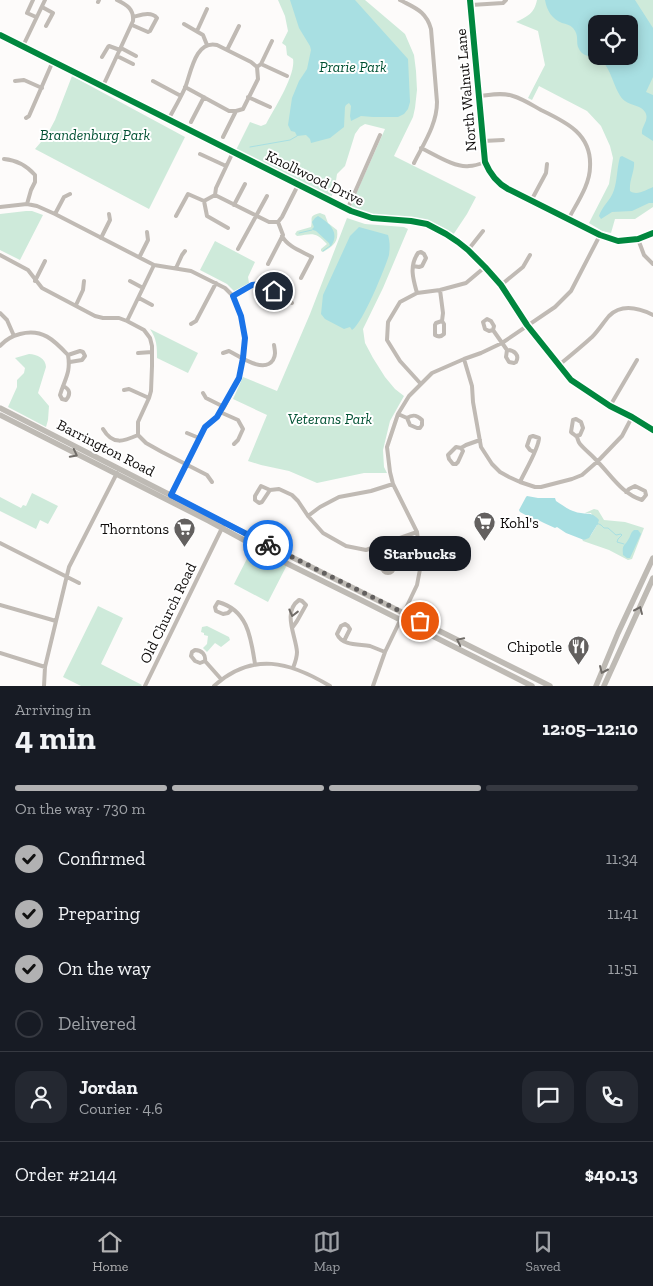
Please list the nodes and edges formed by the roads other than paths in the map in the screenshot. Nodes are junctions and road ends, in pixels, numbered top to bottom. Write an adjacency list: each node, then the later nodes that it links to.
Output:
1 (33, 0): 10 (street)
2 (45, 0): 7 (street)
3 (117, 0): 9 (street)
4 (400, 0): 47 (street)
5 (506, 0): 6 (street)
6 (470, 3): 35 (street, North Walnut Lane)
7 (42, 7): 10 (street); 13 (street)
8 (207, 9): 15 (street)
9 (134, 17): 12 (street); 12 (street)
10 (36, 18): 19 (street)
11 (184, 24): 15 (street)
12 (132, 25): 20 (street)
13 (46, 26)
14 (239, 26): 21 (street)
15 (197, 31): 18 (street)
16 (0, 35): 19 (street, Knollwood Drive)
17 (272, 42): 27 (street)
18 (207, 45): 21 (street); 32 (street)
19 (23, 46): 25 (street, Knollwood Drive)
20 (120, 49): 22 (street); 23 (street); 24 (street)
21 (227, 50): 27 (street)
22 (117, 56): 26 (street); 31 (street)
23 (136, 56)
24 (102, 57)
25 (53, 61): 31 (street, Knollwood Drive); 33 (street)
26 (133, 64)
27 (259, 65): 28 (street); 37 (street)
28 (287, 76)
29 (15, 81): 33 (street)
30 (152, 81): 34 (street)
31 (103, 86): 41 (street, Knollwood Drive)
32 (185, 87): 34 (street); 36 (street)
33 (42, 88): 40 (street)
34 (181, 96): 41 (street)
35 (478, 96): 46 (street, North Walnut Lane); 71 (street)
36 (204, 97): 39 (street); 42 (street)
37 (248, 98): 38 (street); 39 (street)
38 (270, 107)
39 (236, 111): 44 (street)
40 (26, 118)
41 (168, 120): 48 (street, Knollwood Drive)
42 (191, 122)
43 (380, 135): 65 (street)
44 (223, 137)
45 (503, 140): 46 (street)
46 (483, 141): 51 (street, North Walnut Lane)
47 (421, 148): 51 (street); 52 (street)
48 (233, 152): 54 (street); 56 (street, Knollwood Drive)
49 (200, 154): 54 (street)
50 (4, 159): 62 (street)
51 (485, 162): 60 (street, North Walnut Lane)
52 (414, 163)
53 (547, 164): 60 (street)
54 (226, 166): 58 (street)
55 (245, 184): 63 (street)
56 (298, 185): 65 (street, Knollwood Drive); 72 (street)
57 (70, 194): 66 (street)
58 (215, 195): 61 (street); 63 (street)
59 (267, 196): 69 (street)
60 (532, 201): 71 (street, North Walnut Lane)
61 (204, 202): 68 (street); 74 (street)
62 (27, 204): 64 (street); 66 (street)
63 (234, 205): 69 (street)
64 (0, 208)
65 (348, 210): 83 (street, Knollwood Drive)
66 (55, 214): 70 (street)
67 (109, 214): 80 (street)
68 (176, 216)
69 (256, 216): 72 (street); 82 (street)
70 (66, 220): 73 (street); 80 (street)
71 (568, 220): 78 (street, North Walnut Lane)
72 (278, 222): 79 (street)
73 (63, 226)
74 (228, 228)
75 (483, 231): 83 (street)
76 (148, 232): 87 (street)
77 (653, 233): 81 (street, North Walnut Lane)
78 (600, 235): 81 (street, North Walnut Lane); 114 (street)
79 (282, 236): 89 (street); 95 (street)
80 (102, 240): 87 (street)
81 (638, 240): 90 (street)
82 (238, 249)
83 (468, 250): 93 (street, Knollwood Drive)
84 (185, 251): 94 (street)
85 (530, 255): 100 (street)
86 (0, 256): 96 (street)
87 (140, 256): 91 (street)
88 (45, 262): 96 (street)
89 (268, 264)
90 (653, 264)
91 (154, 265): 94 (street); 101 (street)
92 (413, 266): 103 (street)
93 (485, 267): 100 (street, Knollwood Drive); 102 (street)
94 (178, 270): 99 (street)
95 (301, 278)
96 (35, 280): 107 (street)
97 (84, 281): 107 (street)
98 (130, 282): 101 (street)
99 (216, 283): 104 (street); 113 (street)
100 (501, 285): 114 (street, Knollwood Drive)
101 (143, 288): 105 (street)
102 (440, 290): 103 (street); 112 (street)
103 (417, 293): 130 (street)
104 (233, 296): 106 (street); 125 (street)
105 (138, 298): 108 (street); 111 (street)
106 (292, 304)
107 (76, 305): 111 (street)
108 (152, 305)
109 (0, 313): 116 (street)
110 (653, 315): 129 (street)
111 (127, 321): 121 (street)
112 (442, 322)
113 (191, 324)
114 (527, 325): 117 (street); 129 (street, Knollwood Drive)
115 (492, 330): 117 (street)
116 (14, 336): 119 (street); 124 (street)
117 (502, 343): 120 (street); 126 (street)
118 (274, 345): 125 (street)
119 (0, 346)
120 (508, 350)
121 (152, 352): 122 (street); 134 (street)
122 (138, 353)
123 (223, 353): 125 (street)
124 (68, 354): 128 (street); 128 (street)
125 (243, 358): 136 (street)
126 (464, 359): 130 (street); 149 (street)
127 (637, 360): 135 (street)
128 (70, 362): 131 (street)
129 (559, 365): 135 (street, Knollwood Drive)
130 (420, 383): 139 (street)
131 (63, 386)
132 (124, 390): 134 (street)
133 (203, 393): 136 (street)
134 (149, 398): 146 (street)
135 (610, 406): 141 (street, Knollwood Drive)
136 (224, 407): 138 (street)
137 (0, 408): 155 (main road, Barrington Road)
138 (220, 412): 148 (street); 150 (street)
139 (398, 414): 142 (street); 158 (street)
140 (0, 415): 155 (main road, Barrington Road, one-way to 155)
141 (632, 417): 144 (street, Knollwood Drive); 153 (street)
142 (407, 418)
143 (103, 429): 146 (street)
144 (653, 429)
145 (187, 433): 148 (street)
146 (138, 434): 154 (street)
147 (576, 436): 153 (street)
148 (200, 438): 154 (street)
149 (480, 440): 151 (street); 157 (street)
150 (234, 444)
151 (461, 448): 151 (street)
152 (534, 452): 157 (street)
153 (598, 461): 157 (street); 160 (street)
154 (186, 464): 156 (street); 161 (street)
155 (118, 472): 161 (main road, Barrington Road); 169 (street)
156 (212, 482)
157 (520, 482)
158 (393, 484): 162 (street); 164 (street)
159 (270, 490): 159 (street); 162 (street)
160 (626, 492): 160 (street)
161 (170, 498): 163 (main road, Barrington Road)
162 (308, 516): 166 (street)
163 (224, 526): 174 (main road, Barrington Road); 175 (main road, Barrington Road); 189 (street, Old Church Road)
164 (417, 532): 166 (street); 174 (street)
165 (0, 543): 169 (street)
166 (384, 544): 168 (street)
167 (653, 558): 177 (main road)
168 (389, 560)
169 (66, 577): 171 (street); 176 (street)
170 (653, 578): 179 (main road, one-way to 170)
171 (79, 582)
172 (0, 605): 176 (street)
173 (232, 609): 184 (street)
174 (404, 614): 175 (street); 194 (main road, Barrington Road, one-way to 174)
175 (400, 620): 181 (street); 193 (main road, Barrington Road)
176 (56, 621): 185 (street)
177 (623, 624): 179 (main road); 195 (main road, one-way to 195)
178 (292, 628): 178 (street, one-way to 178); 186 (street)
179 (630, 629): 196 (main road)
180 (344, 640): 181 (street)
181 (385, 652): 192 (street)
182 (0, 653): 185 (street)
183 (205, 661): 187 (street)
184 (254, 664): 186 (street); 187 (street)
185 (45, 667): 188 (street)
186 (293, 668): 191 (street)
187 (221, 680): 190 (street)
188 (44, 686)
189 (145, 686)
190 (214, 686)
191 (330, 686)
192 (373, 686)
193 (532, 686)
194 (550, 686)
195 (596, 686)
196 (604, 686)

